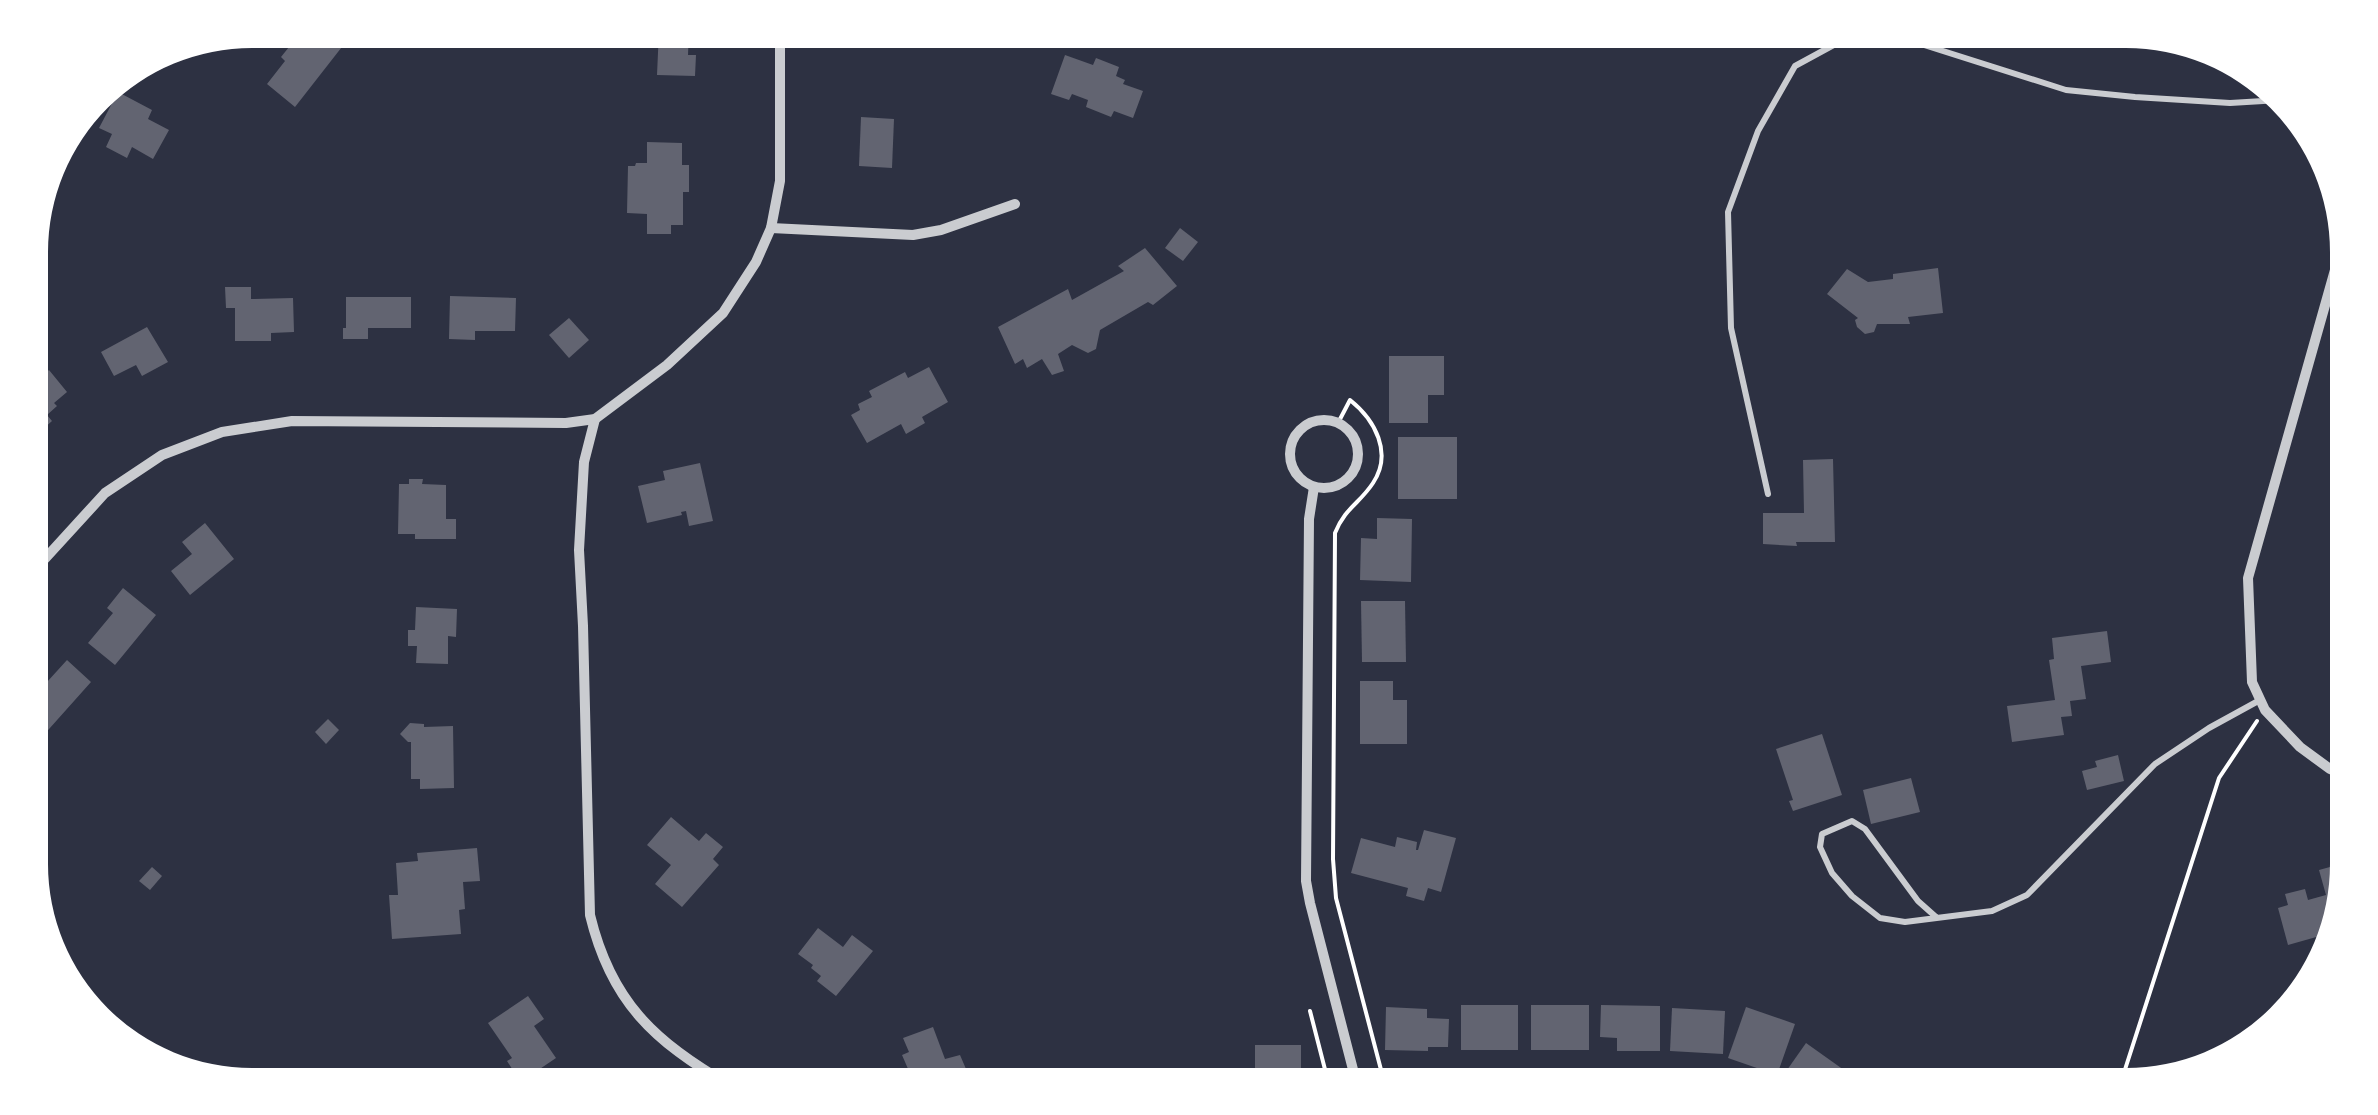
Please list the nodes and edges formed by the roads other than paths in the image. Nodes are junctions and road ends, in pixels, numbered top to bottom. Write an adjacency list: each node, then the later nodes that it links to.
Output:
1 (780, 48): 6 (street)
2 (1828, 48): 10 (lane)
3 (1934, 48): 4 (lane)
4 (2264, 101)
5 (1015, 204): 6 (street)
6 (771, 228): 8 (street)
7 (2330, 288): 12 (street)
8 (595, 418): 11 (street); 16 (street)
9 (1314, 487): 9 (street); 15 (street)
10 (1768, 494)
11 (48, 555)
12 (2262, 705): 13 (street); 14 (lane)
13 (2330, 769)
14 (1936, 918): 14 (lane)
15 (1353, 1067)
16 (699, 1068)

